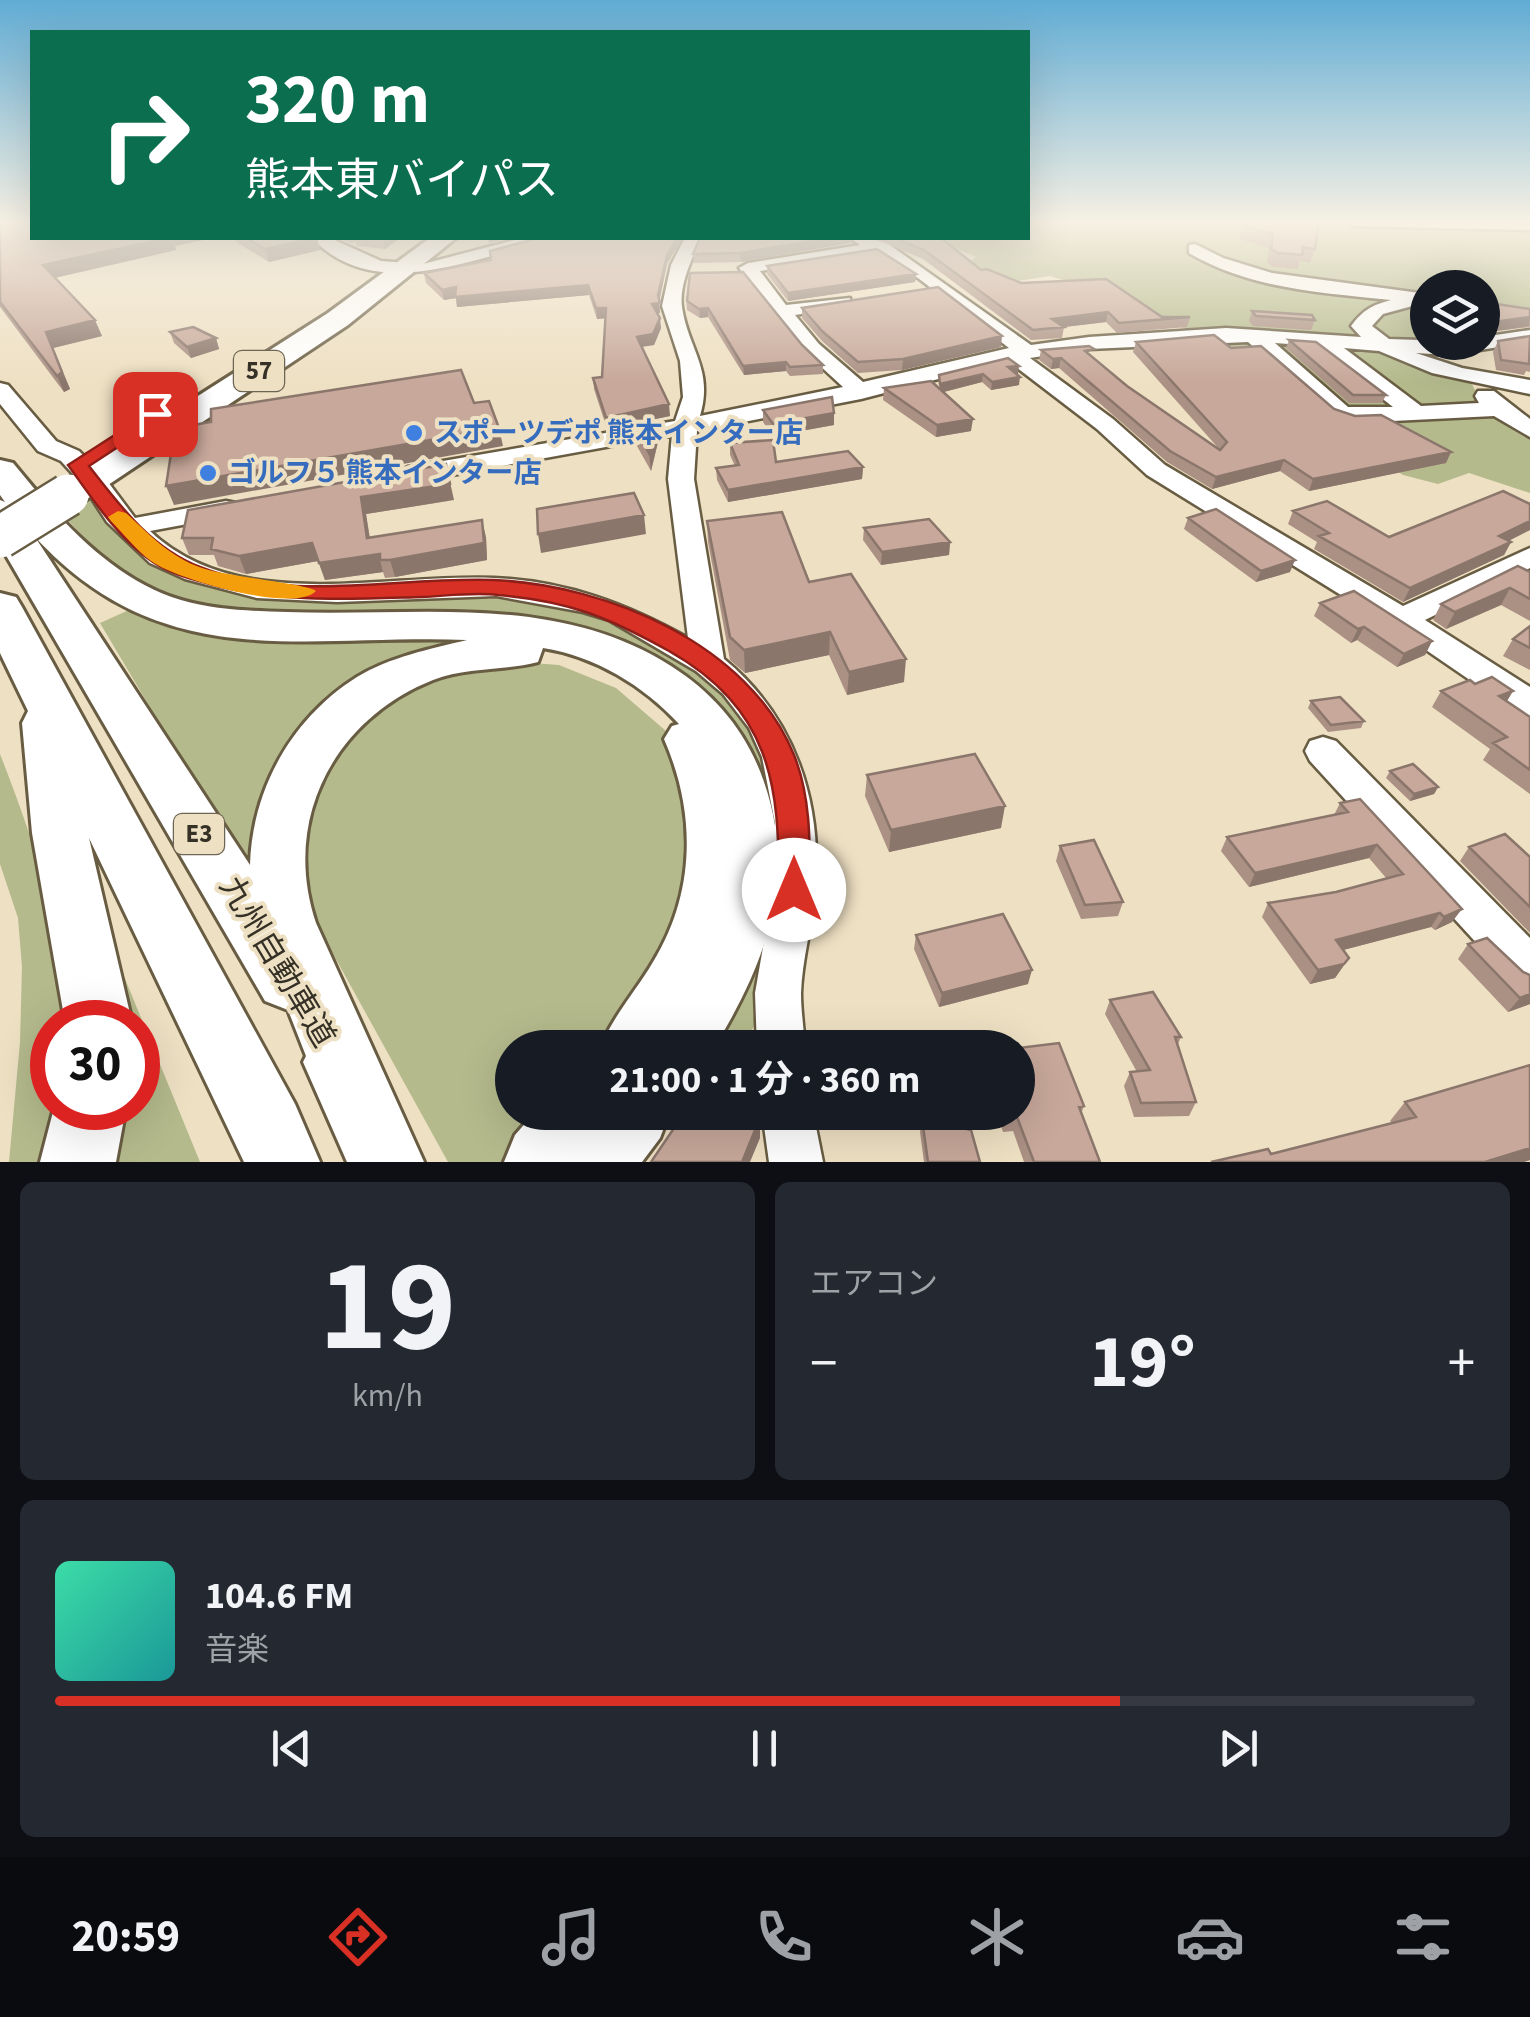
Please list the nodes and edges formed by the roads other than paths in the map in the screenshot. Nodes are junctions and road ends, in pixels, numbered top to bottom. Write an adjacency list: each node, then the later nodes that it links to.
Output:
1 (394, 275): 26 (highway, 57)
2 (685, 275): 22 (street)
3 (746, 275): 9 (street)
4 (924, 275): 6 (street)
5 (1261, 275): 13 (street)
6 (942, 287): 7 (street); 14 (street)
7 (906, 292)
8 (870, 298): 9 (street)
9 (781, 310): 18 (street)
10 (1253, 335): 12 (street); 14 (street); 21 (street)
11 (1530, 336): 13 (street)
12 (1320, 340): 13 (street); 20 (street)
13 (1380, 347): 15 (street)
14 (1019, 353): 18 (street); 34 (street)
15 (1478, 377): 16 (street); 19 (street)
16 (1530, 387)
17 (0, 390): 26 (street)
18 (860, 392): 22 (street)
19 (1498, 409): 20 (street); 23 (street)
20 (1413, 411): 21 (street)
21 (1382, 415): 24 (street)
22 (685, 425): 27 (street); 35 (street)
23 (1530, 430)
24 (1424, 442)
25 (0, 471): 42 (highway)
26 (73, 480): 29 (highway, 57); 30 (street); 31 (highway, 57, bridge)
27 (384, 480)
28 (246, 505): 30 (street)
29 (0, 512): 44 (highway, 九州自動車道 / E3)
30 (129, 527): 35 (street)
31 (0, 537)
32 (1530, 557): 34 (street)
33 (0, 607): 36 (highway)
34 (1402, 618): 37 (street)
35 (708, 662): 43 (street)
36 (44, 697): 40 (highway); 50 (highway)
37 (1530, 704)
38 (1323, 751): 39 (street)
39 (1530, 969)
40 (94, 1000)
41 (648, 1030): 44 (highway)
42 (686, 1030)
43 (780, 1030)
44 (353, 1087): 51 (highway, 九州自動車道 / E3)
45 (85, 1130): 49 (highway)
46 (568, 1130): 52 (highway)
47 (620, 1130): 53 (highway)
48 (790, 1130): 54 (street)
49 (78, 1162)
50 (282, 1162)
51 (386, 1162)
52 (542, 1162)
53 (596, 1162)
54 (796, 1162)

